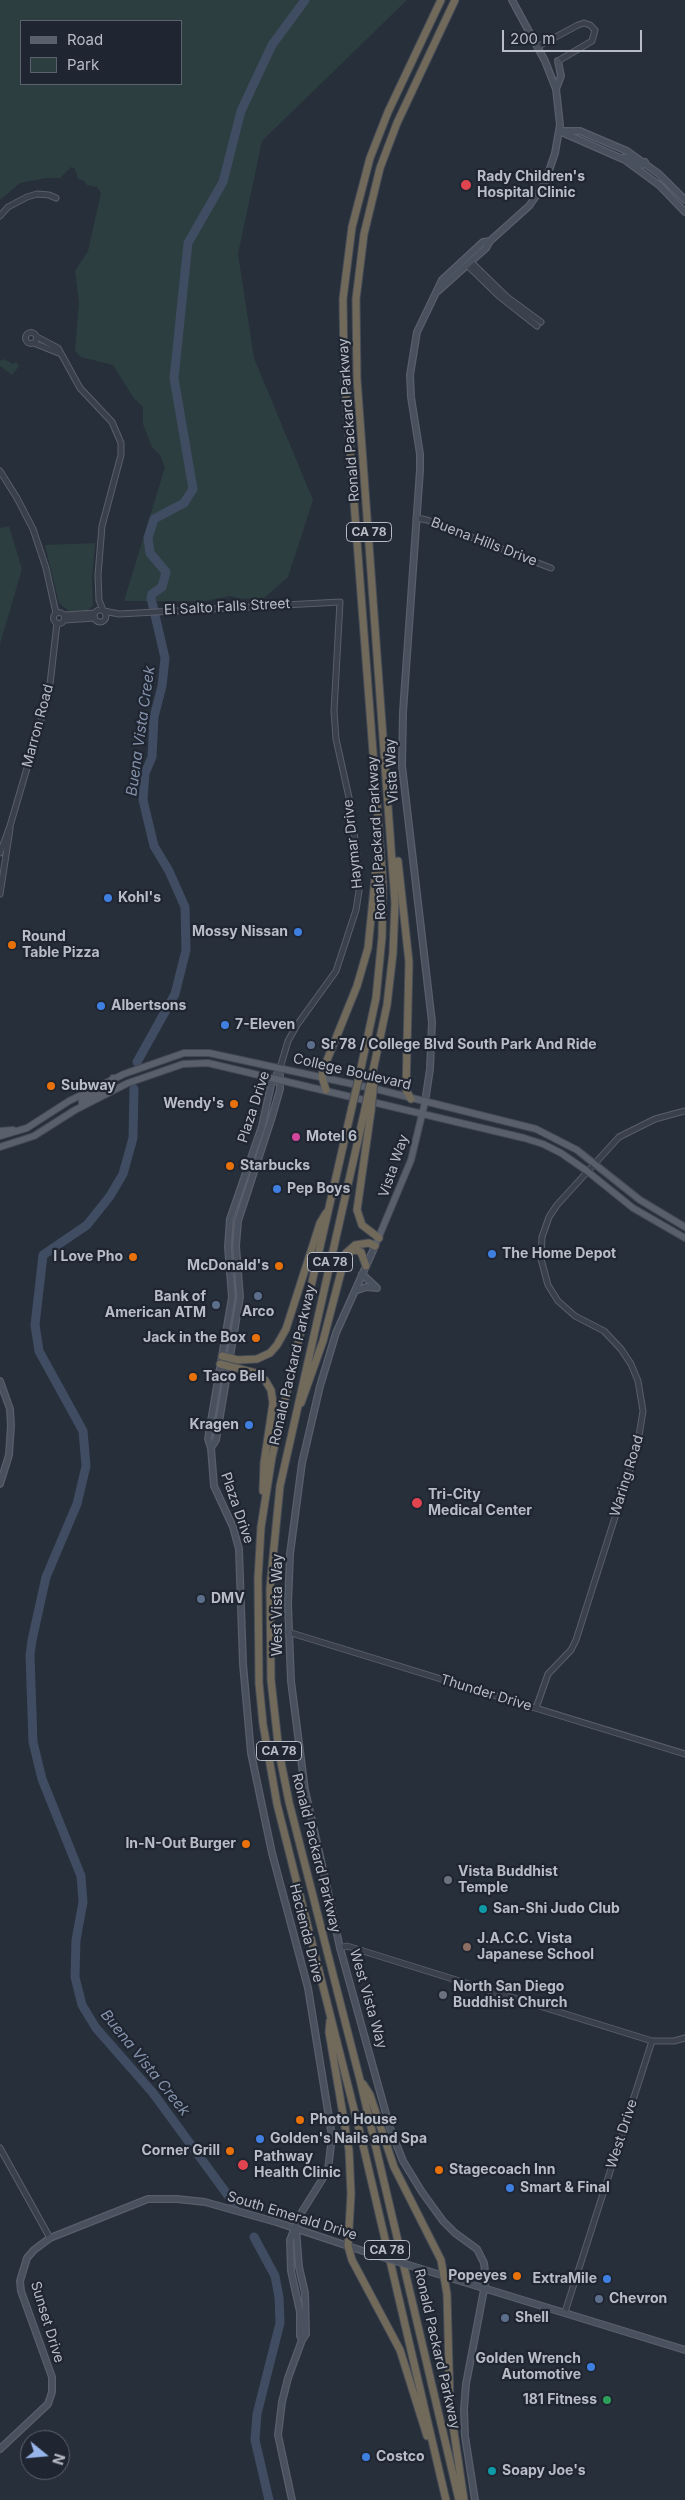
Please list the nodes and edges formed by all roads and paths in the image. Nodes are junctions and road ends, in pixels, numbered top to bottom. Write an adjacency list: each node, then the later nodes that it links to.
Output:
1 (441, 0): 34 (highway, Ronald Packard Parkway / CA 78)
2 (455, 0): 32 (highway, Ronald Packard Parkway / CA 78)
3 (512, 0): 4 (main road, Vista Way)
4 (537, 47): 5 (street); 6 (main road, Vista Way)
5 (558, 61): 6 (main road)
6 (556, 89): 7 (main road, Vista Way)
7 (559, 131): 8 (main road); 9 (main road); 14 (main road, Vista Way)
8 (611, 153): 9 (main road); 12 (main road)
9 (645, 162): 11 (main road)
10 (56, 198): 13 (street)
11 (685, 200)
12 (685, 212)
13 (0, 216)
14 (490, 241): 15 (main road, Vista Way); 16 (main road, Vista Way)
15 (469, 263): 16 (main road, Vista Way); 17 (street); 18 (street)
16 (438, 291): 23 (main road, Vista Way)
17 (541, 322)
18 (537, 326)
19 (37, 337): 20 (street); 20 (street); 21 (street)
20 (34, 343): 21 (street)
21 (61, 354): 27 (street)
22 (0, 471): 26 (street)
23 (416, 518): 24 (street, Buena Hills Drive); 47 (main road, Vista Way)
24 (551, 568)
25 (340, 602): 28 (street, El Salto Falls Street); 41 (street, Haymar Drive)
26 (56, 613): 29 (street); 31 (street, Marron Road)
27 (99, 613): 28 (street, El Salto Falls Street); 29 (street, El Salto Falls Street); 30 (street); 30 (street)
28 (117, 614): 30 (street, El Salto Falls Street)
29 (64, 618): 31 (street)
30 (105, 618)
31 (57, 623): 33 (street, Marron Road)
32 (390, 817): 46 (highway); 49 (highway, Ronald Packard Parkway / CA 78, bridge)
33 (10, 826): 35 (street, Marron Road); 36 (street, Marron Road)
34 (380, 839): 42 (highway); 60 (highway, Ronald Packard Parkway / CA 78, bridge)
35 (0, 853)
36 (0, 894)
37 (204, 1052): 38 (main road, College Boulevard); 39 (main road); 43 (main road, College Boulevard)
38 (220, 1055): 40 (main road); 41 (main road, College Boulevard)
39 (193, 1063): 40 (main road, College Boulevard); 48 (main road, College Boulevard)
40 (208, 1063): 44 (main road, College Boulevard)
41 (280, 1068): 42 (main road, College Boulevard); 44 (main road, Plaza Drive)
42 (322, 1077): 45 (highway); 46 (main road, College Boulevard)
43 (113, 1078): 48 (main road); 52 (main road, College Boulevard)
44 (277, 1078): 45 (main road, College Boulevard); 55 (main road, Plaza Drive); 57 (main road, Plaza Drive)
45 (326, 1090): 51 (main road, College Boulevard)
46 (411, 1098): 47 (main road, College Boulevard)
47 (425, 1102): 51 (main road, Vista Way); 58 (main road, College Boulevard)
48 (82, 1106): 56 (main road, College Boulevard)
49 (368, 1110): 64 (highway); 73 (highway, Ronald Packard Parkway / CA 78)
50 (685, 1111): 58 (street, Waring Road)
51 (422, 1114): 59 (main road, College Boulevard); 64 (main road, Vista Way)
52 (31, 1126): 53 (main road); 54 (main road, College Boulevard)
53 (0, 1131)
54 (0, 1136)
55 (256, 1145): 57 (main road); 62 (main road, Plaza Drive)
56 (0, 1147)
57 (261, 1153): 63 (main road, Plaza Drive)
58 (594, 1164): 59 (street, Waring Road); 61 (main road, College Boulevard)
59 (587, 1171): 65 (main road, College Boulevard); 78 (street, Waring Road)
60 (330, 1204): 71 (highway); 75 (highway, Ronald Packard Parkway / CA 78)
61 (685, 1227)
62 (228, 1233): 63 (main road); 71 (main road, Plaza Drive)
63 (236, 1234): 71 (main road, Plaza Drive)
64 (379, 1238): 66 (main road, Vista Way)
65 (685, 1238)
66 (375, 1246): 67 (highway); 68 (main road, West Vista Way)
67 (346, 1253): 68 (highway); 73 (highway)
68 (366, 1266): 69 (main road, West Vista Way)
69 (362, 1274): 70 (main road, West Vista Way); 70 (main road)
70 (356, 1291): 76 (main road, West Vista Way)
71 (225, 1361): 75 (highway); 77 (main road, Plaza Drive)
72 (0, 1381): 74 (main road)
73 (295, 1415): 84 (highway, Ronald Packard Parkway / CA 78)
74 (0, 1484)
75 (261, 1527): 81 (highway, Ronald Packard Parkway / CA 78)
76 (288, 1632): 78 (street, Thunder Drive); 80 (main road, West Vista Way)
77 (242, 1637): 87 (main road, Hacienda Drive)
78 (536, 1708): 79 (street, Thunder Drive)
79 (685, 1754)
80 (340, 1948): 83 (street); 91 (main road, West Vista Way)
81 (330, 2015): 89 (highway); 95 (highway, Ronald Packard Parkway / CA 78)
82 (685, 2038): 83 (street)
83 (652, 2041): 92 (street, West Drive)
84 (360, 2080): 90 (highway); 98 (highway, Ronald Packard Parkway / CA 78)
85 (0, 2148): 88 (street)
86 (119, 2209): 87 (main road, South Emerald Drive); 88 (main road, Sunset Drive)
87 (296, 2228): 89 (main road, South Emerald Drive); 96 (main road, Hacienda Drive)
88 (50, 2238): 94 (main road, Sunset Drive)
89 (348, 2246): 90 (main road, South Emerald Drive, bridge); 95 (highway)
90 (444, 2275): 91 (main road, South Emerald Drive); 99 (highway)
91 (484, 2288): 92 (main road, South Emerald Drive); 100 (main road, West Vista Way)
92 (565, 2312): 93 (main road, South Emerald Drive)
93 (685, 2350)
94 (0, 2449)
95 (442, 2484): 97 (highway, Ronald Packard Parkway / CA 78)
96 (292, 2500)
97 (446, 2500)
98 (459, 2500)
99 (464, 2500)
100 (475, 2500)

